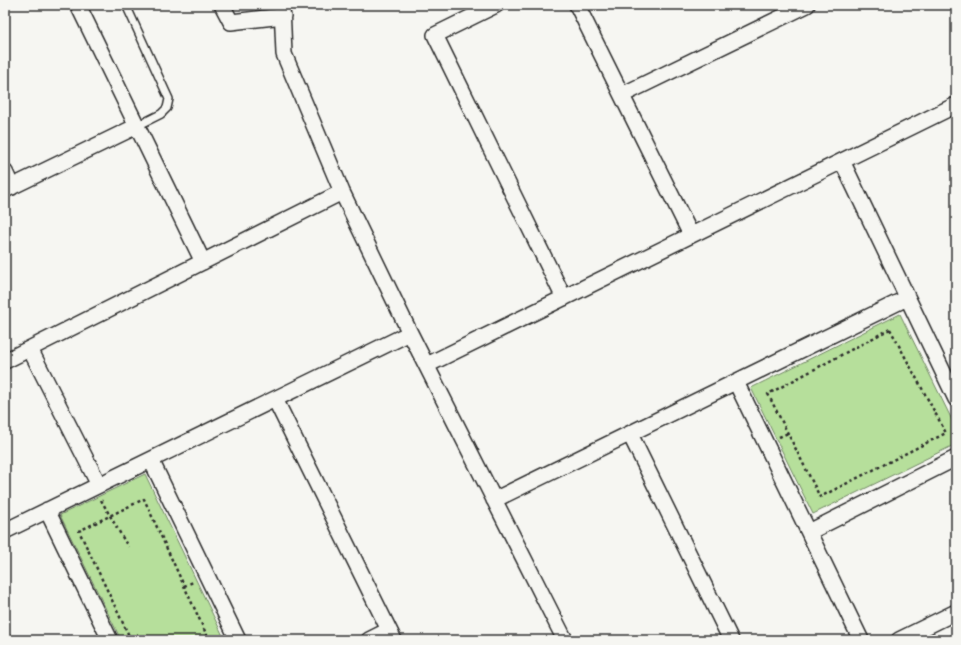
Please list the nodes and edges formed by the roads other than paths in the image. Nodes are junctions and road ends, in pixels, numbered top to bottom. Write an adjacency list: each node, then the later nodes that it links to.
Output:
1 (78, 5): 10 (street)
2 (126, 5): 10 (lane)
3 (222, 5): 7 (street)
4 (496, 5): 17 (street)
5 (578, 5): 8 (street)
6 (807, 5): 8 (street)
7 (283, 11): 14 (street)
8 (622, 95): 15 (street)
9 (956, 105): 11 (street)
10 (137, 126): 13 (street); 16 (street)
11 (842, 161): 15 (street); 18 (street)
12 (5, 172): 13 (street)
13 (9, 188)
14 (342, 192): 16 (street); 19 (street)
15 (691, 235): 17 (street)
16 (204, 262): 20 (street)
17 (564, 298): 22 (street)
18 (907, 298): 23 (street); 25 (street)
19 (410, 333): 22 (street); 24 (street)
20 (30, 349): 21 (street); 29 (street)
21 (5, 361)
22 (427, 365): 30 (street)
23 (736, 382): 26 (street); 33 (street)
24 (275, 399): 28 (street); 35 (street)
25 (956, 399)
26 (630, 434): 30 (street); 40 (street)
27 (956, 458): 33 (street)
28 (151, 460): 29 (street); 37 (street)
29 (96, 486): 31 (street)
30 (494, 500): 39 (street)
31 (47, 510): 32 (street); 36 (street)
32 (5, 531)
33 (809, 532): 41 (street)
34 (956, 612): 42 (street)
35 (392, 635): 38 (street)
36 (110, 640)
37 (238, 640)
38 (368, 640)
39 (565, 640)
40 (731, 640)
41 (861, 640)
42 (899, 640)

